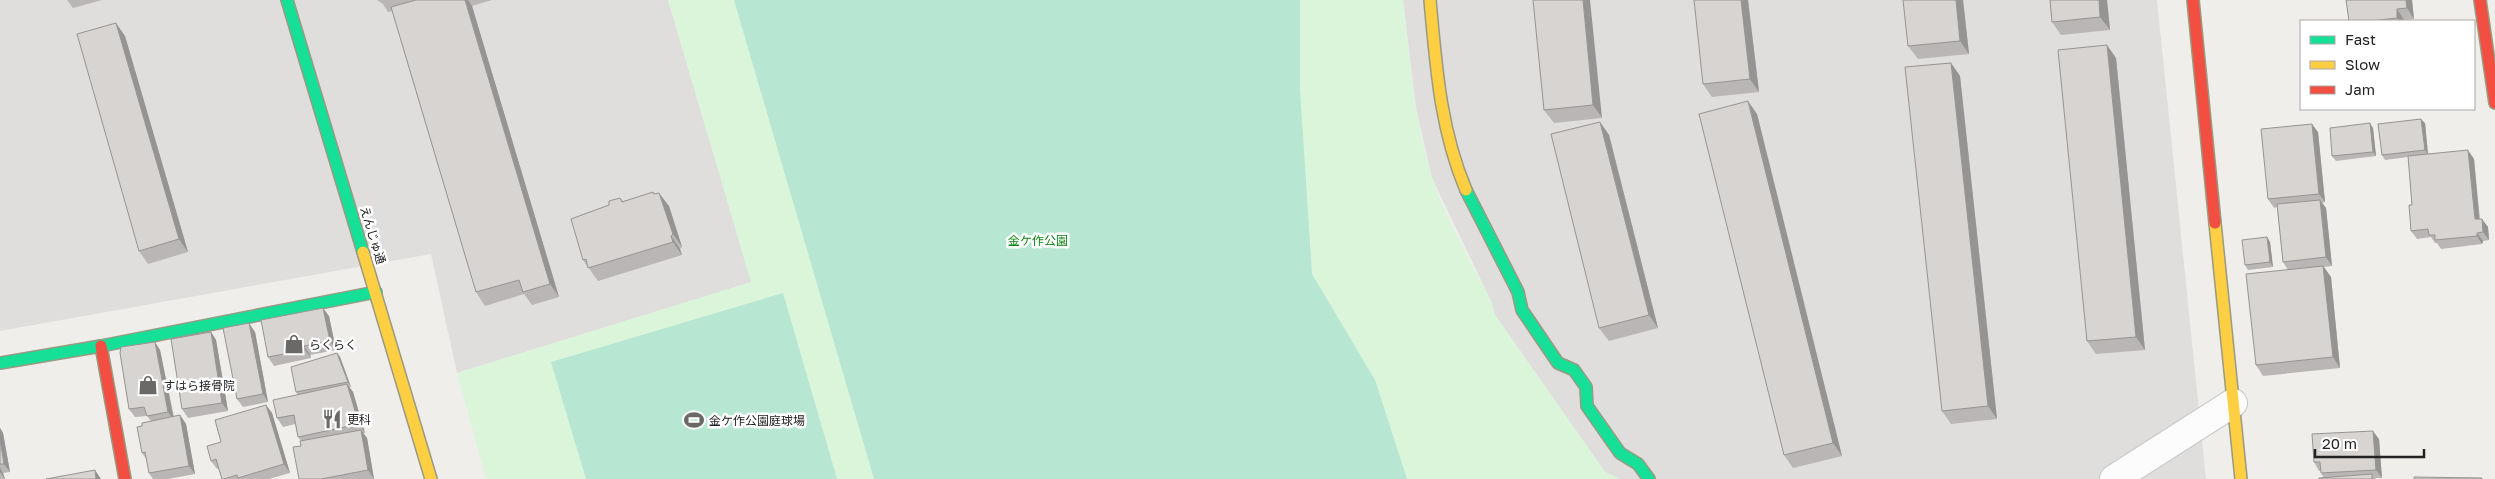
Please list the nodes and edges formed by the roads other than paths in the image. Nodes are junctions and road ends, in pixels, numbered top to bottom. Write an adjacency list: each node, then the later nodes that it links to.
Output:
1 (287, 0): 6 (street, えんじゅ通)
2 (1430, 0): 12 (street)
3 (2193, 0): 9 (street)
4 (2480, 0): 5 (street)
5 (2495, 103)
6 (376, 292): 7 (street); 11 (street, えんじゅ通)
7 (101, 346): 8 (street); 10 (street)
8 (0, 363)
9 (2233, 403): 13 (street); 14 (street)
10 (125, 479)
11 (431, 479)
12 (1649, 479)
13 (2114, 479)
14 (2241, 479)

